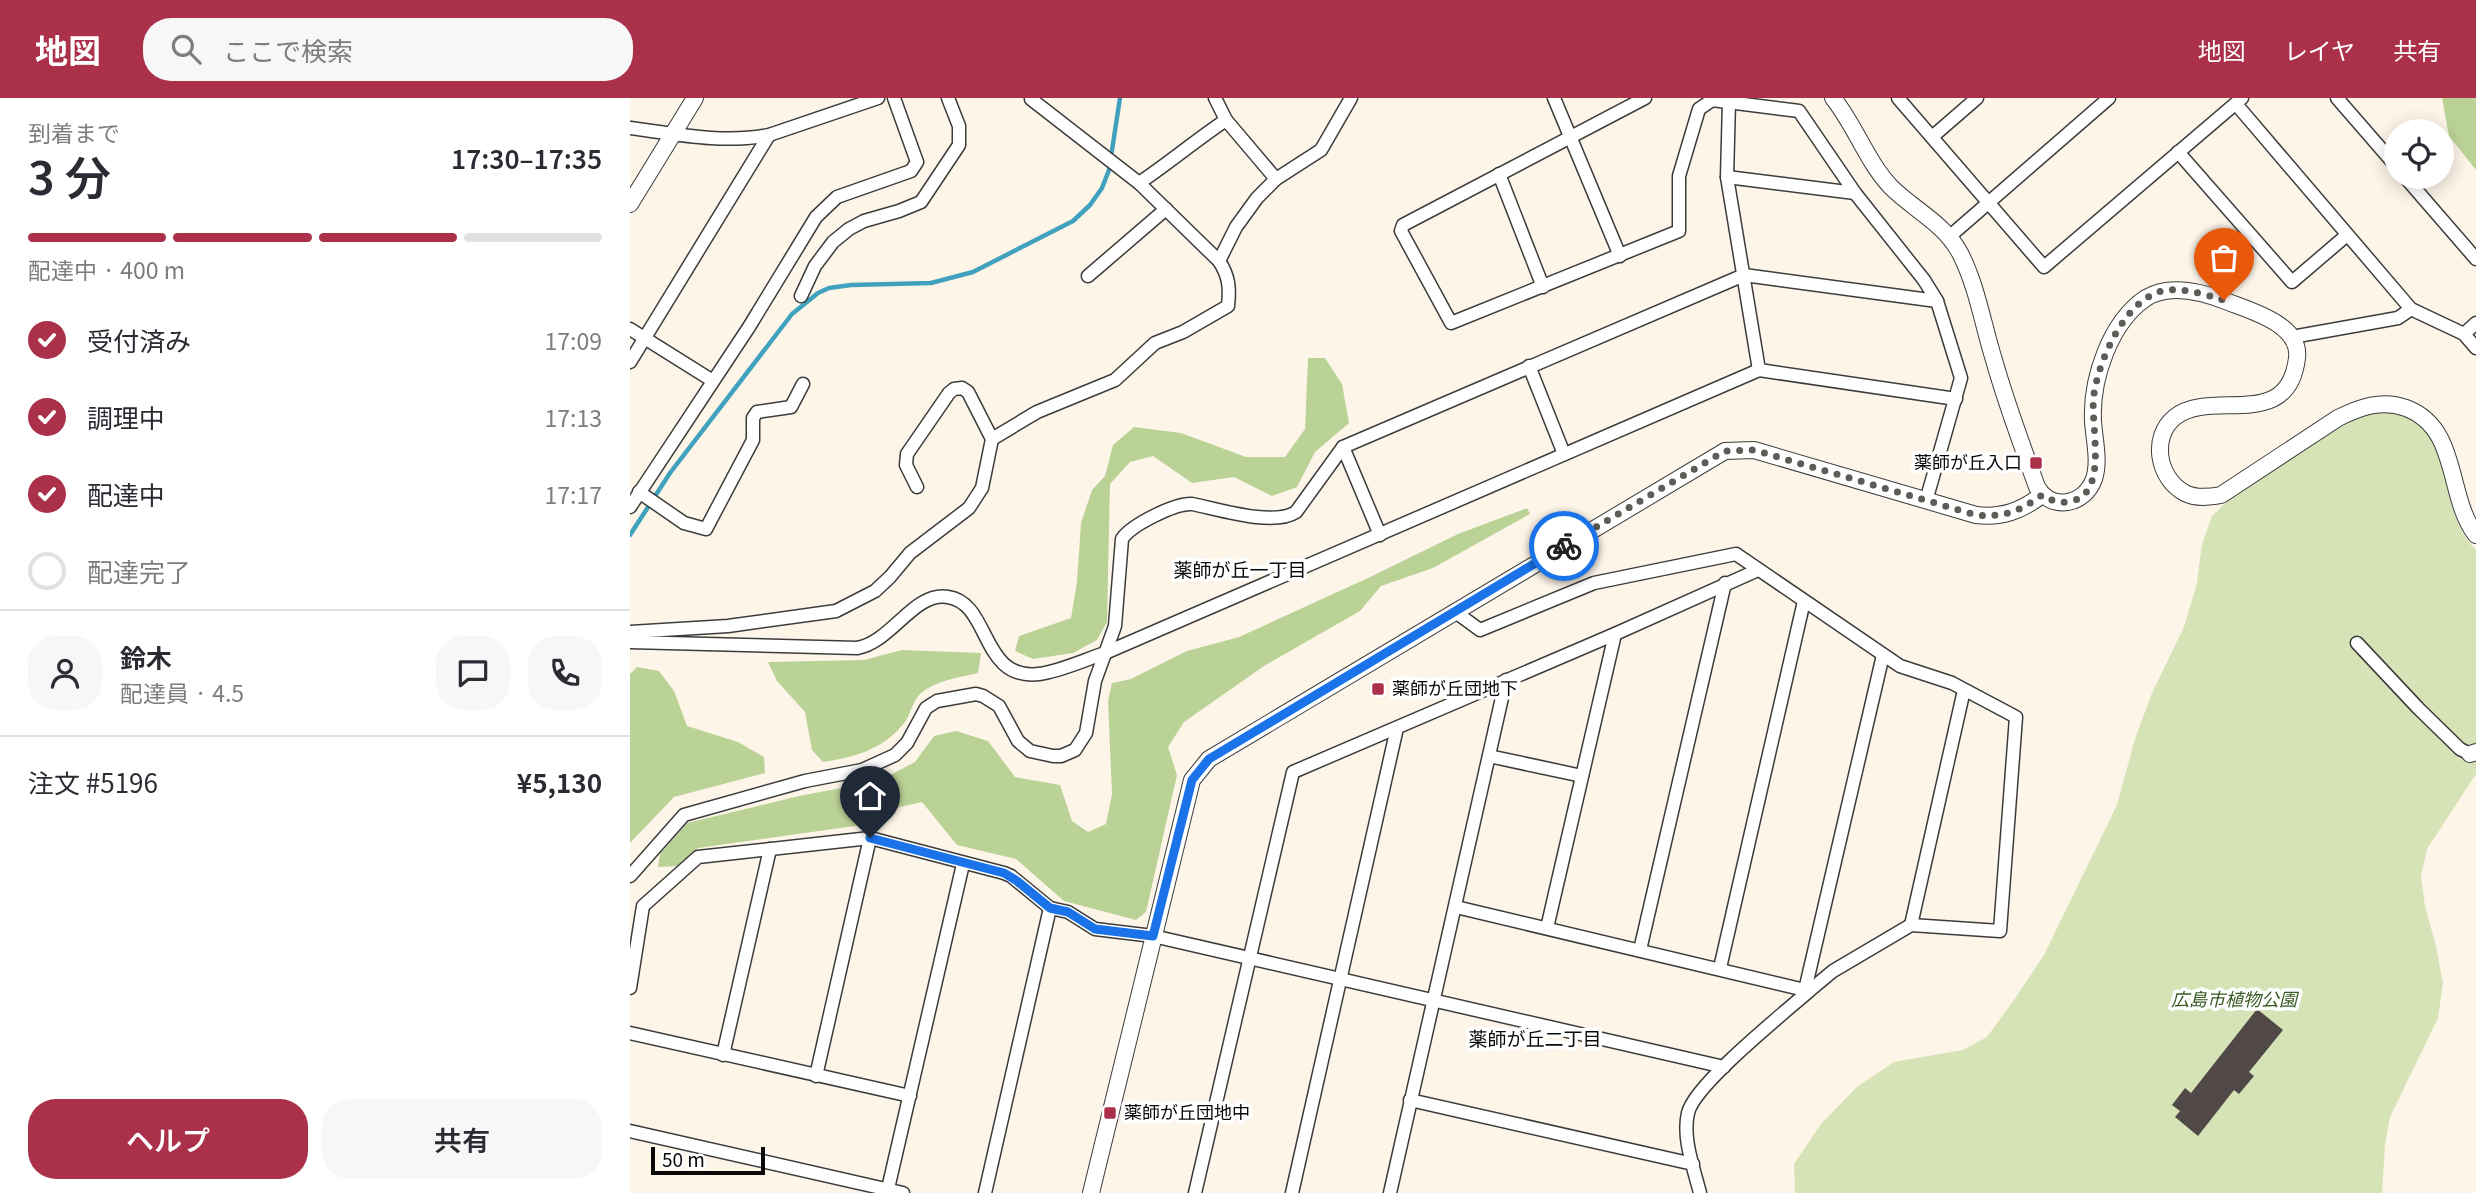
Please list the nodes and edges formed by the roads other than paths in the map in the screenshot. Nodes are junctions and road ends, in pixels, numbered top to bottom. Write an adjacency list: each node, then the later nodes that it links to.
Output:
1 (695, 98): 20 (street)
2 (878, 98): 21 (street)
3 (894, 98): 55 (street)
4 (948, 98): 43 (street)
5 (1215, 98): 18 (street)
6 (1351, 98): 28 (street)
7 (1554, 98): 23 (street)
8 (1645, 98): 17 (street)
9 (1833, 98): 36 (street)
10 (1898, 98): 22 (street)
11 (1978, 98): 22 (street)
12 (2109, 98): 32 (street)
13 (2337, 98): 25 (street)
14 (1031, 99): 29 (street)
15 (2239, 101): 24 (street); 35 (street)
16 (1730, 102): 27 (street); 31 (street); 37 (street)
17 (1620, 104): 23 (street)
18 (1226, 120): 28 (street); 29 (street)
19 (630, 128): 20 (street)
20 (673, 134): 21 (street); 33 (street)
21 (769, 135): 50 (street)
22 (1932, 137): 32 (street)
23 (1570, 138): 26 (street); 37 (street)
24 (2178, 152): 32 (street); 35 (street)
25 (2384, 152)
26 (1499, 174): 42 (street); 42 (street)
27 (1727, 177): 31 (street); 40 (street)
28 (1276, 179): 39 (street)
29 (1139, 183): 34 (street)
30 (2416, 189): 38 (street)
31 (1854, 193): 44 (street)
32 (1989, 202): 36 (street)
33 (630, 204)
34 (1166, 209): 39 (street); 41 (street)
35 (2347, 235): 45 (street)
36 (1950, 237): 63 (street)
37 (1620, 256): 42 (street)
38 (2476, 258)
39 (1220, 261): 58 (street)
40 (1744, 275): 44 (street); 53 (street); 54 (street)
41 (1088, 276)
42 (1543, 287)
43 (801, 296)
44 (1937, 301): 57 (street)
45 (2412, 309): 48 (street); 49 (street)
46 (2476, 323): 48 (street)
47 (630, 329): 50 (street)
48 (2463, 334): 51 (street)
49 (2292, 337): 63 (street); 67 (street)
50 (645, 338): 52 (street); 55 (street)
51 (2476, 348)
52 (630, 362)
53 (1528, 366): 59 (street); 60 (street)
54 (1759, 370): 57 (street); 60 (street)
55 (713, 382): 62 (street)
56 (803, 384): 62 (street)
57 (1956, 399): 64 (street)
58 (992, 439): 61 (street); 72 (street)
59 (1343, 447): 66 (street); 76 (street)
60 (1564, 454): 66 (street)
61 (917, 487)
62 (642, 494): 65 (street)
63 (2042, 495): 64 (street)
64 (1926, 501): 71 (street)
65 (630, 507)
66 (1380, 535): 76 (street)
67 (2476, 535)
68 (1758, 570): 69 (street); 70 (street); 71 (street)
69 (1725, 583): 73 (street); 95 (street)
70 (1804, 601): 77 (street); 97 (street)
71 (1454, 611): 94 (street)
72 (630, 632)
73 (1615, 634): 78 (street); 83 (street)
74 (630, 642): 76 (street)
75 (2357, 643): 81 (street)
76 (1105, 653): 87 (street)
77 (1883, 654): 79 (street); 100 (street)
78 (1506, 680): 80 (street); 82 (street)
79 (1964, 690): 92 (street); 92 (street)
80 (1397, 728): 96 (street); 98 (street)
81 (2473, 753)
82 (1489, 756): 83 (street); 89 (street)
83 (1582, 776): 93 (street)
84 (870, 838): 85 (street); 86 (street); 105 (street)
85 (771, 849): 88 (street); 103 (street)
86 (963, 863): 90 (street); 106 (street)
87 (630, 876)
88 (643, 906): 91 (street); 99 (street)
89 (1455, 907): 93 (street); 101 (street)
90 (1050, 908): 94 (street); 112 (street)
91 (630, 917)
92 (1911, 925): 100 (street)
93 (1547, 928): 95 (street)
94 (1153, 936): 96 (street); 113 (street)
95 (1640, 950): 97 (street)
96 (1249, 958): 98 (street); 114 (street)
97 (1720, 968): 100 (street)
98 (1341, 980): 101 (street); 115 (street)
99 (630, 988)
100 (1807, 990): 104 (street)
101 (1434, 1000): 104 (street); 107 (street)
102 (630, 1033): 103 (street)
103 (723, 1055): 105 (street)
104 (1724, 1067): 109 (street)
105 (816, 1076): 106 (street)
106 (909, 1096): 110 (street)
107 (1410, 1100): 109 (street); 116 (street)
108 (630, 1131): 110 (street)
109 (1693, 1164): 117 (street)
110 (888, 1191): 111 (street)
111 (903, 1193)
112 (985, 1193)
113 (1091, 1193)
114 (1195, 1193)
115 (1292, 1193)
116 (1390, 1193)
117 (1700, 1193)

